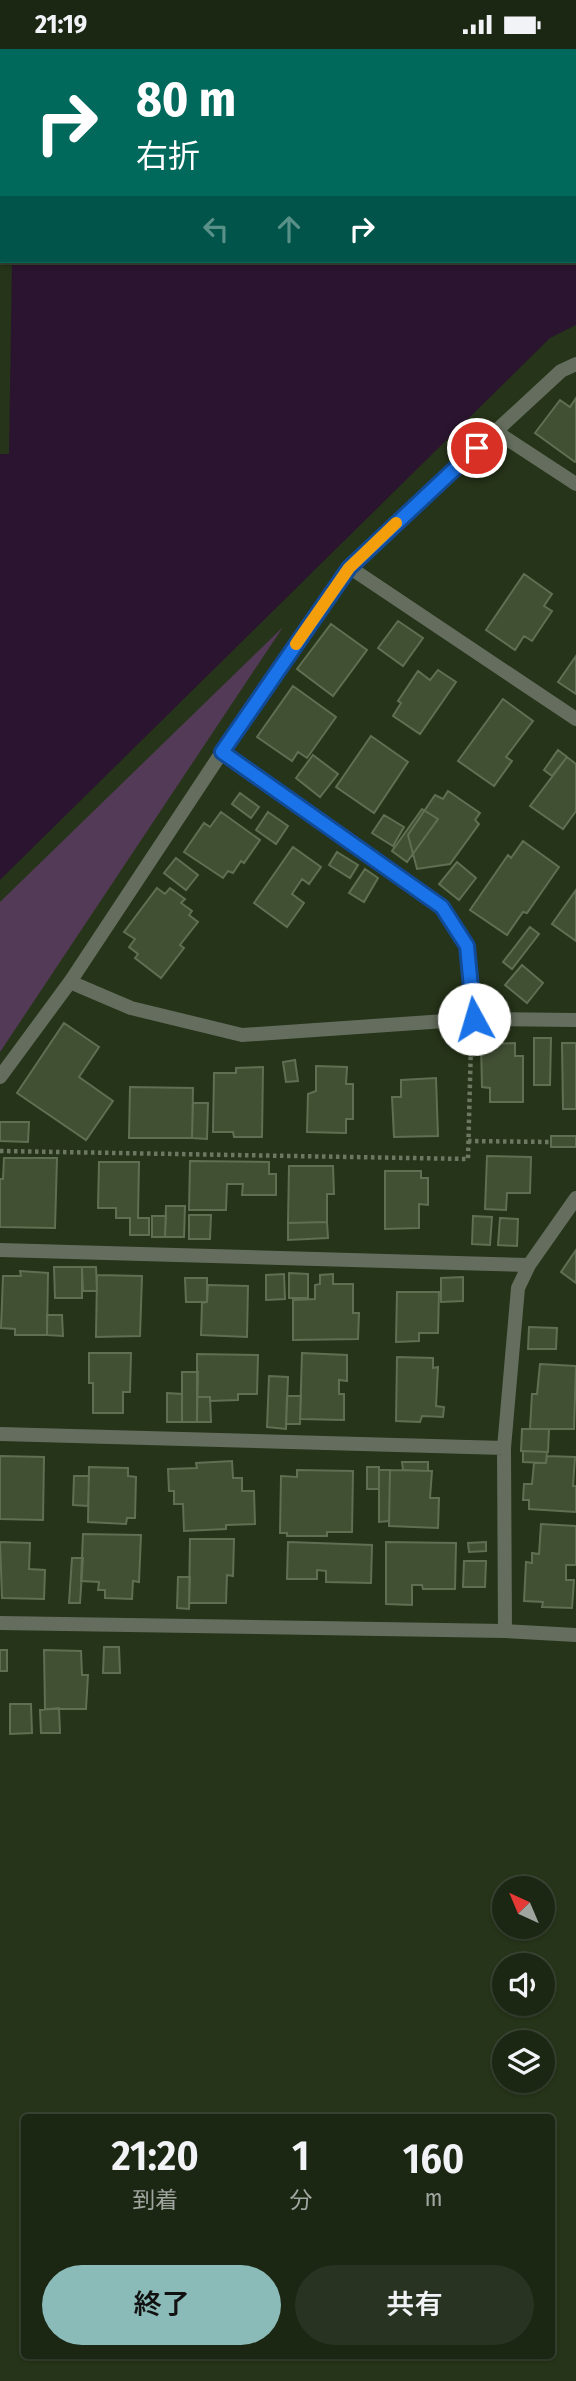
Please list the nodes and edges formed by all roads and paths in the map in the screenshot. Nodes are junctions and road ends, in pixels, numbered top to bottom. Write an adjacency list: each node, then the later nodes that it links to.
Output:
1 (576, 364): 2 (street)
2 (495, 431): 3 (street); 4 (street)
3 (576, 484)
4 (349, 568): 5 (street); 6 (street)
5 (576, 719)
6 (222, 752): 7 (street); 8 (street)
7 (70, 982): 8 (street); 10 (street)
8 (473, 1020): 9 (street); 11 (path)
9 (576, 1020)
10 (0, 1077)
11 (468, 1141): 12 (path); 13 (path)
12 (551, 1142)
13 (0, 1151)
14 (576, 1198): 16 (street)
15 (0, 1250): 16 (street)
16 (529, 1265): 18 (street)
17 (0, 1434): 18 (street)
18 (504, 1448): 20 (street)
19 (0, 1623): 20 (street)
20 (505, 1632): 21 (street)
21 (576, 1635)

